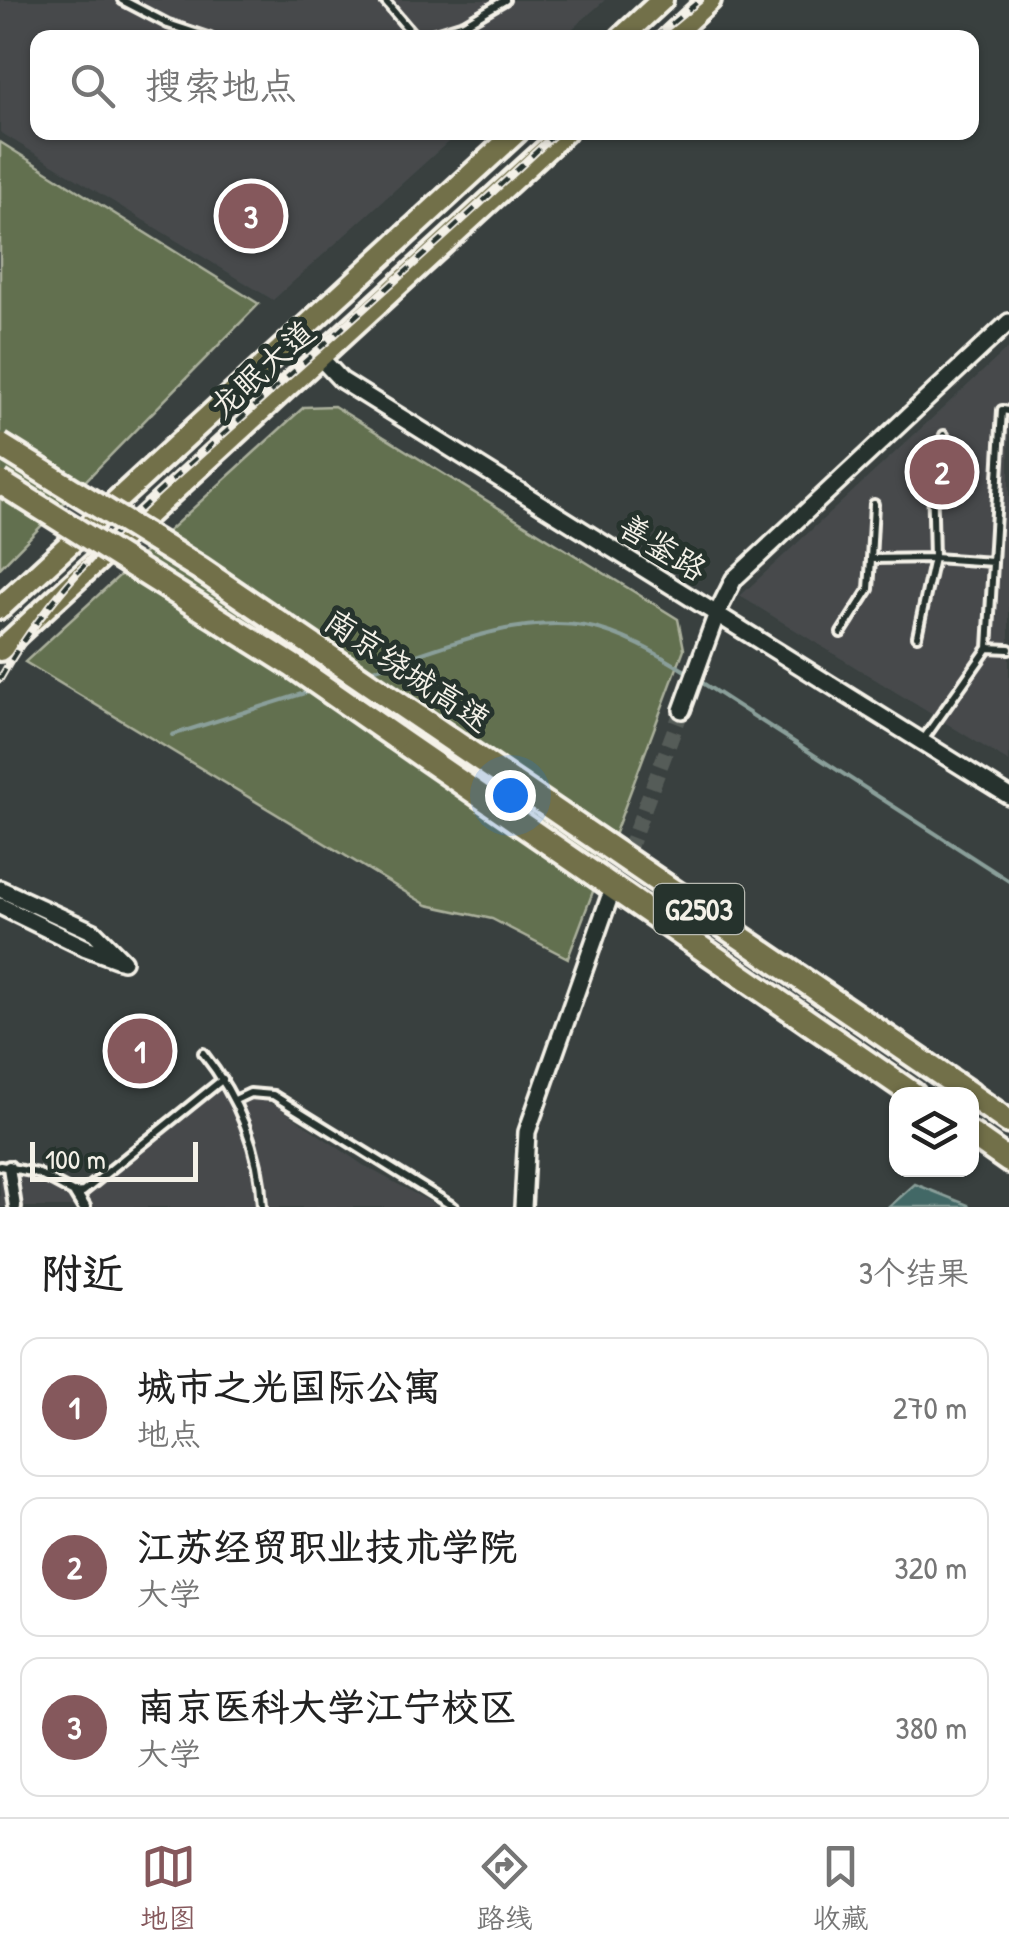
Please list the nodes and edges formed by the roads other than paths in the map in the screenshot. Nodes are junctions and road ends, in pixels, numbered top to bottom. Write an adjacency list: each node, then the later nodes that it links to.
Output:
1 (122, 0): 6 (lane)
2 (384, 0): 7 (lane)
3 (505, 0): 8 (lane)
4 (662, 0): 9 (main road)
5 (710, 0): 10 (main road)
6 (186, 30)
7 (411, 30)
8 (444, 30)
9 (630, 30)
10 (678, 30)
11 (508, 140): 14 (main road, 龙眠大道)
12 (556, 140): 15 (main road, 龙眠大道)
13 (1009, 322): 27 (street)
14 (297, 333): 15 (street, 善鉴路); 24 (main road, 龙眠大道)
15 (320, 357): 27 (street, 善鉴路); 32 (main road, 龙眠大道)
16 (1007, 408): 23 (lane)
17 (944, 435): 21 (lane)
18 (0, 445): 44 (highway, 南京绕城高速 / G2503, bridge)
19 (0, 482): 43 (highway, 南京绕城高速 / G2503, bridge)
20 (874, 504): 22 (lane)
21 (934, 558): 22 (lane); 23 (lane); 29 (lane)
22 (872, 559): 28 (lane)
23 (992, 562): 30 (lane)
24 (28, 583): 25 (street); 26 (main road, 龙眠大道)
25 (0, 599)
26 (0, 608)
27 (717, 612): 33 (street); 34 (street, 善鉴路)
28 (841, 633)
29 (917, 636)
30 (988, 648): 31 (lane); 34 (lane)
31 (1009, 649)
32 (0, 650)
33 (682, 710)
34 (922, 741): 35 (street, 善鉴路)
35 (1009, 796)
36 (0, 880): 40 (street)
37 (0, 888): 40 (street)
38 (609, 899): 56 (street)
39 (0, 906): 40 (street)
40 (44, 908)
41 (203, 1053): 42 (lane)
42 (223, 1079): 45 (lane); 51 (lane)
43 (903, 1087)
44 (959, 1087)
45 (235, 1100): 54 (lane); 55 (lane)
46 (979, 1101): 47 (highway, 南京绕城高速 / G2503)
47 (1009, 1122)
48 (979, 1140): 49 (highway)
49 (1009, 1161)
50 (4, 1167): 51 (lane); 52 (street)
51 (76, 1194): 53 (street)
52 (15, 1207)
53 (84, 1207)
54 (262, 1207)
55 (454, 1207)
56 (522, 1207)

